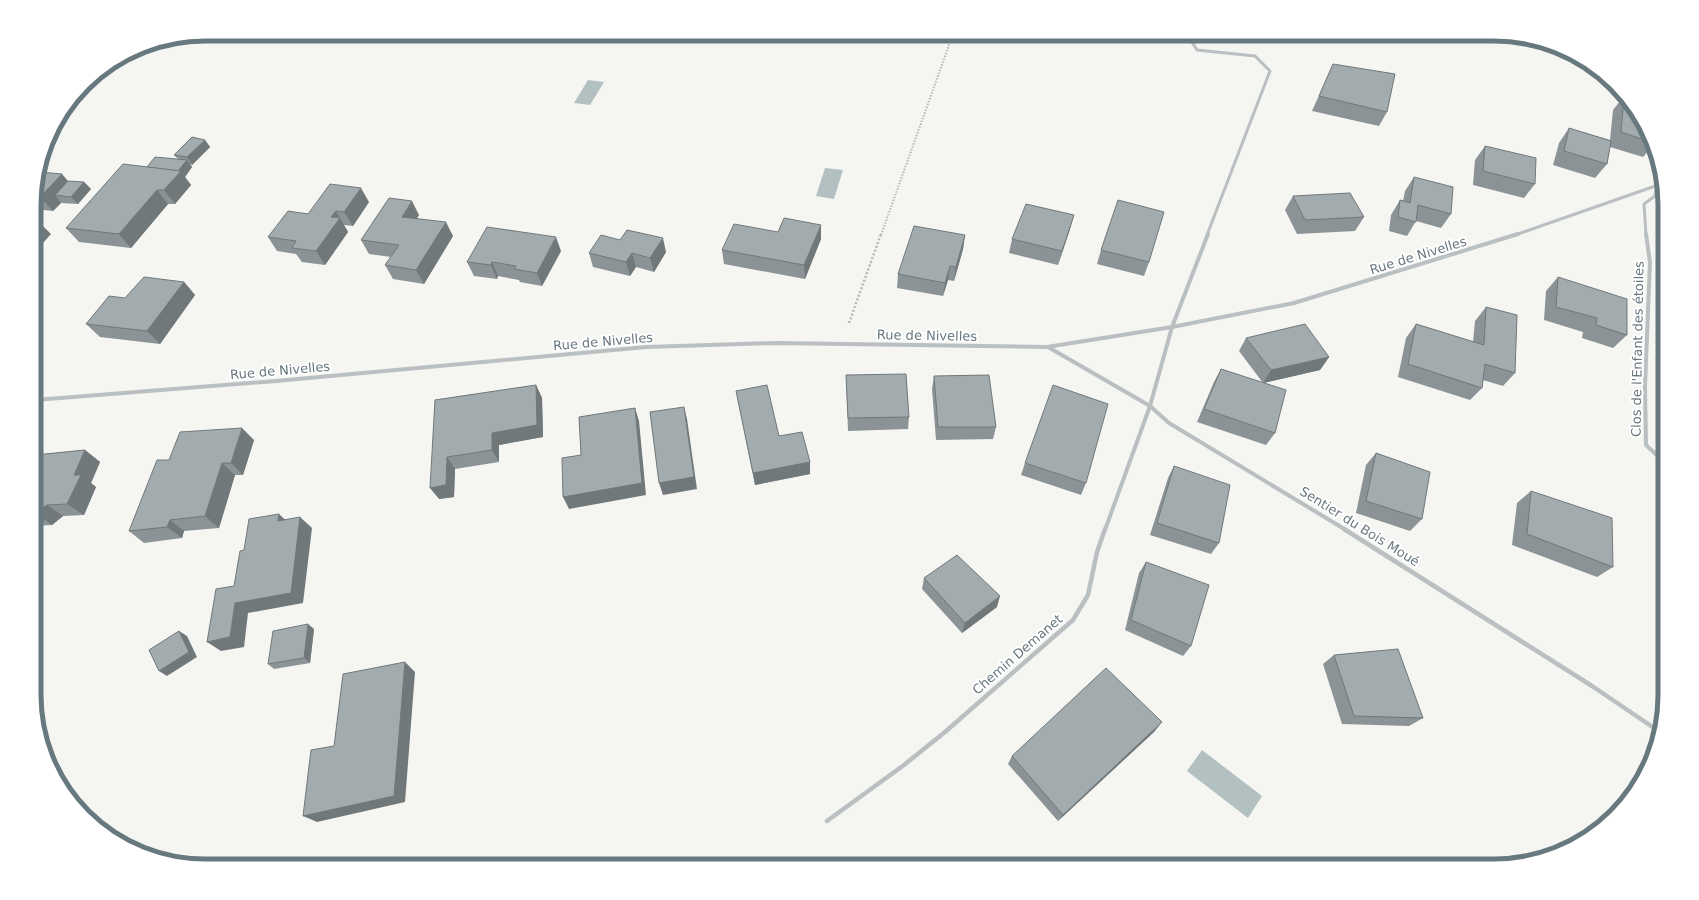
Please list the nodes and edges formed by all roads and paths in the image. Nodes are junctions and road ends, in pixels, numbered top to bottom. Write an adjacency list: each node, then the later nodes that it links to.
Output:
1 (950, 41): 5 (path)
2 (1191, 41): 4 (street)
3 (1656, 186): 4 (street, Rue de Nivelles); 9 (street, Clos de l'Enfant des étoiles)
4 (1172, 327): 6 (street, Rue de Nivelles); 8 (street, Chemin Demanet)
5 (841, 344): 6 (street, Rue de Nivelles); 7 (street, Rue de Nivelles)
6 (1047, 347): 8 (street, Sentier du Bois Moué)
7 (41, 400)
8 (1150, 406): 10 (street, Sentier du Bois Moué); 11 (street, Chemin Demanet)
9 (1658, 456)
10 (1655, 728)
11 (827, 821)

